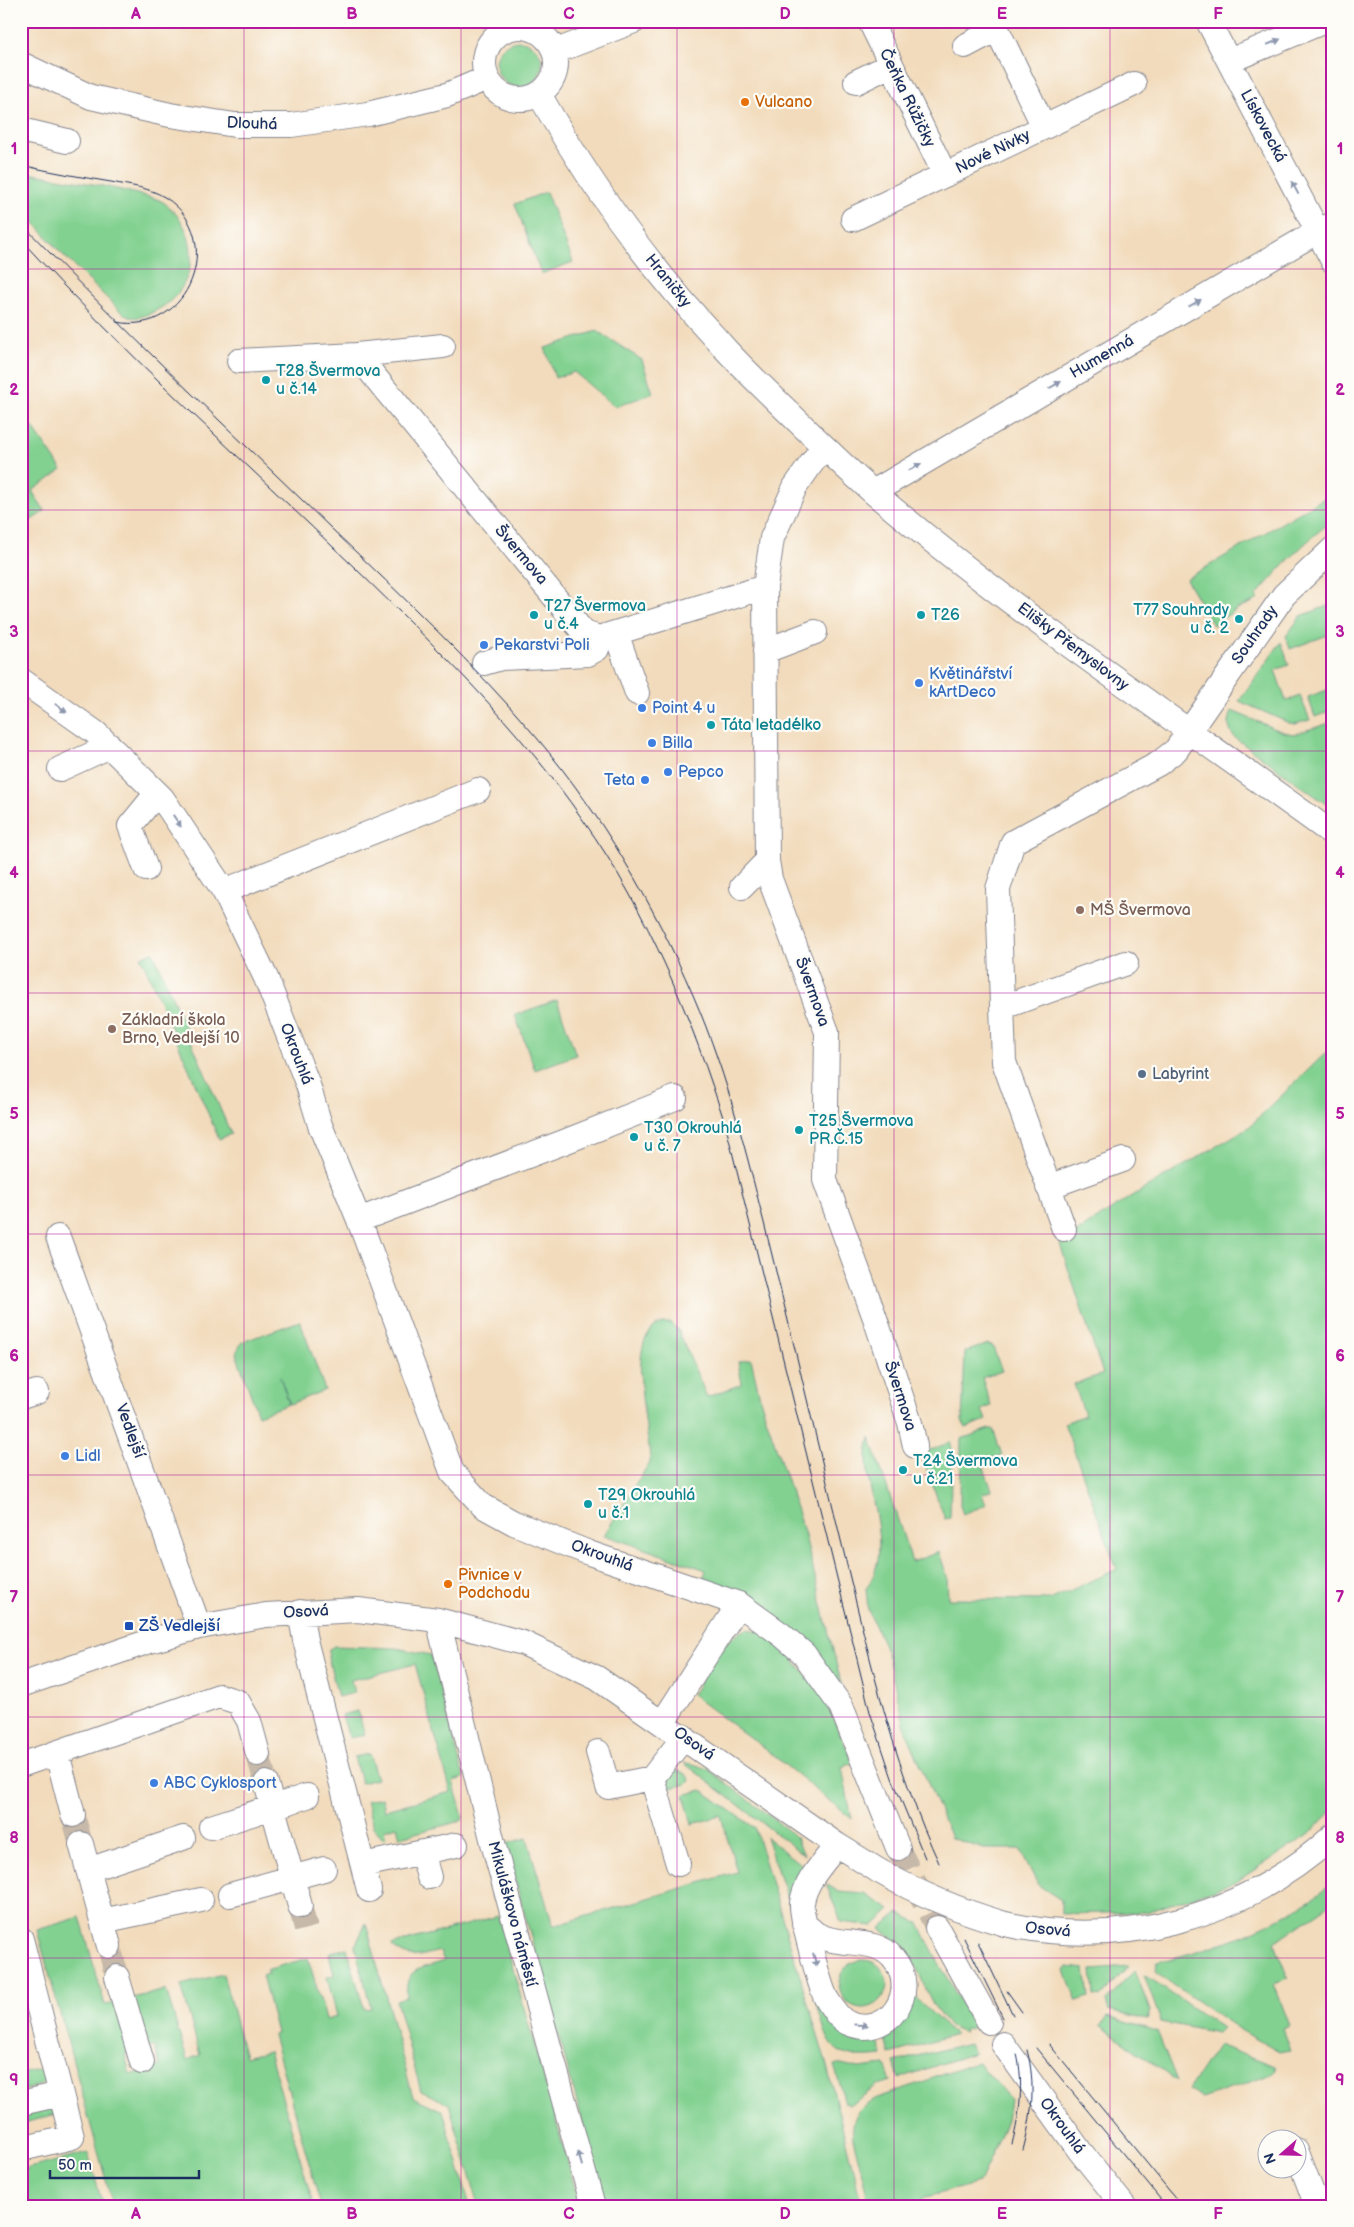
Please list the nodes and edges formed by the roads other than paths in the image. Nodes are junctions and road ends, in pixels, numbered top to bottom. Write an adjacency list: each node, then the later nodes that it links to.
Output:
1 (634, 21): 8 (street)
2 (870, 21): 11 (street, Čeňka Růžičky)
3 (1208, 21): 9 (street, Lískovecká)
4 (1325, 21): 9 (street, one-way to 4)
5 (995, 25): 7 (street); 16 (street)
6 (501, 26): 8 (street); 12 (street)
7 (965, 46)
8 (554, 52): 15 (street)
9 (1229, 61): 21 (street, Lískovecká, one-way to 9)
10 (21, 64): 12 (street, Dlouhá)
11 (891, 65): 13 (street); 19 (street, Čeňka Růžičky)
12 (487, 78): 15 (street)
13 (856, 82)
14 (1134, 84): 16 (street, Nové Nivky)
15 (540, 94): 26 (street, Hraničky)
16 (1044, 127): 19 (street, Nové Nivky)
17 (21, 130): 18 (street)
18 (67, 141)
19 (945, 175): 20 (street, Nové Nivky)
20 (853, 220)
21 (1325, 227): 22 (street, Lískovecká); 27 (street, Humenná, one-way to 21)
22 (1333, 261)
23 (443, 346): 24 (street)
24 (357, 355): 25 (street); 31 (street, Švermova)
25 (239, 361)
26 (823, 447): 27 (street, Elišky Přemyslovny); 29 (street, Švermova)
27 (873, 492): 37 (street, Elišky Přemyslovny)
28 (1333, 549): 37 (street, Souhrady)
29 (765, 587): 31 (street, Švermova); 33 (street, Švermova)
30 (814, 632): 33 (street)
31 (616, 633): 36 (street)
32 (597, 649): 34 (street)
33 (765, 651): 43 (street, Švermova)
34 (484, 663)
35 (21, 680): 38 (street, Okrouhlá, one-way to 38)
36 (637, 693)
37 (1189, 732): 42 (street, Elišky Přemyslovny); 48 (street)
38 (110, 746): 39 (street); 41 (street, Okrouhlá)
39 (60, 769)
40 (478, 790): 46 (street)
41 (157, 793): 44 (street); 46 (street, Okrouhlá, one-way to 46)
42 (1333, 834)
43 (767, 861): 45 (street); 55 (street, Švermova)
44 (146, 869)
45 (742, 887)
46 (224, 891): 52 (street, Okrouhlá)
47 (1126, 963): 48 (street)
48 (1003, 1007): 51 (street)
49 (675, 1098): 52 (street)
50 (1123, 1160): 51 (street)
51 (1048, 1187): 53 (street)
52 (359, 1220): 56 (street, Okrouhlá)
53 (1064, 1229)
54 (58, 1236): 59 (street, Vedlejší)
55 (916, 1446)
56 (739, 1604): 61 (street); 78 (street, Okrouhlá)
57 (300, 1612): 58 (street, Osová); 59 (street, Osová); 81 (street)
58 (438, 1620): 61 (street, Osová); 103 (street, Mikuláškovo náměstí, one-way to 58)
59 (198, 1627): 60 (street, Osová)
60 (21, 1685)
61 (663, 1722): 62 (street, Osová)
62 (684, 1737): 67 (street); 77 (street, Osová)
63 (598, 1752): 67 (street)
64 (57, 1753): 65 (street); 66 (street); 71 (street)
65 (258, 1754)
66 (21, 1765)
67 (652, 1778): 80 (street)
68 (266, 1783): 70 (street)
69 (307, 1796): 70 (street)
70 (273, 1808): 72 (street); 84 (street)
71 (73, 1815)
72 (211, 1827)
73 (1333, 1836): 77 (street, Osová, bridge)
74 (184, 1838): 83 (street)
75 (81, 1844): 83 (street)
76 (456, 1845): 79 (street)
77 (837, 1845): 91 (street)
78 (898, 1848)
79 (422, 1852): 81 (street); 85 (street)
80 (678, 1864)
81 (363, 1865): 86 (street)
82 (324, 1869): 84 (street)
83 (88, 1870): 90 (street)
84 (292, 1877): 87 (street); 89 (street)
85 (429, 1878)
86 (369, 1890)
87 (230, 1895)
88 (201, 1900): 90 (street)
89 (300, 1906)
90 (102, 1921): 94 (street)
91 (804, 1924): 91 (street, one-way to 91)
92 (937, 1928): 96 (street)
93 (21, 1939): 99 (street)
94 (109, 1946)
95 (117, 1977): 98 (street)
96 (989, 2022)
97 (1003, 2044): 104 (street, Okrouhlá)
98 (142, 2062)
99 (61, 2094): 100 (street); 101 (street)
100 (21, 2103)
101 (21, 2150)
102 (1306, 2177): 105 (street)
103 (593, 2206)
104 (1124, 2206)
105 (1317, 2206)

